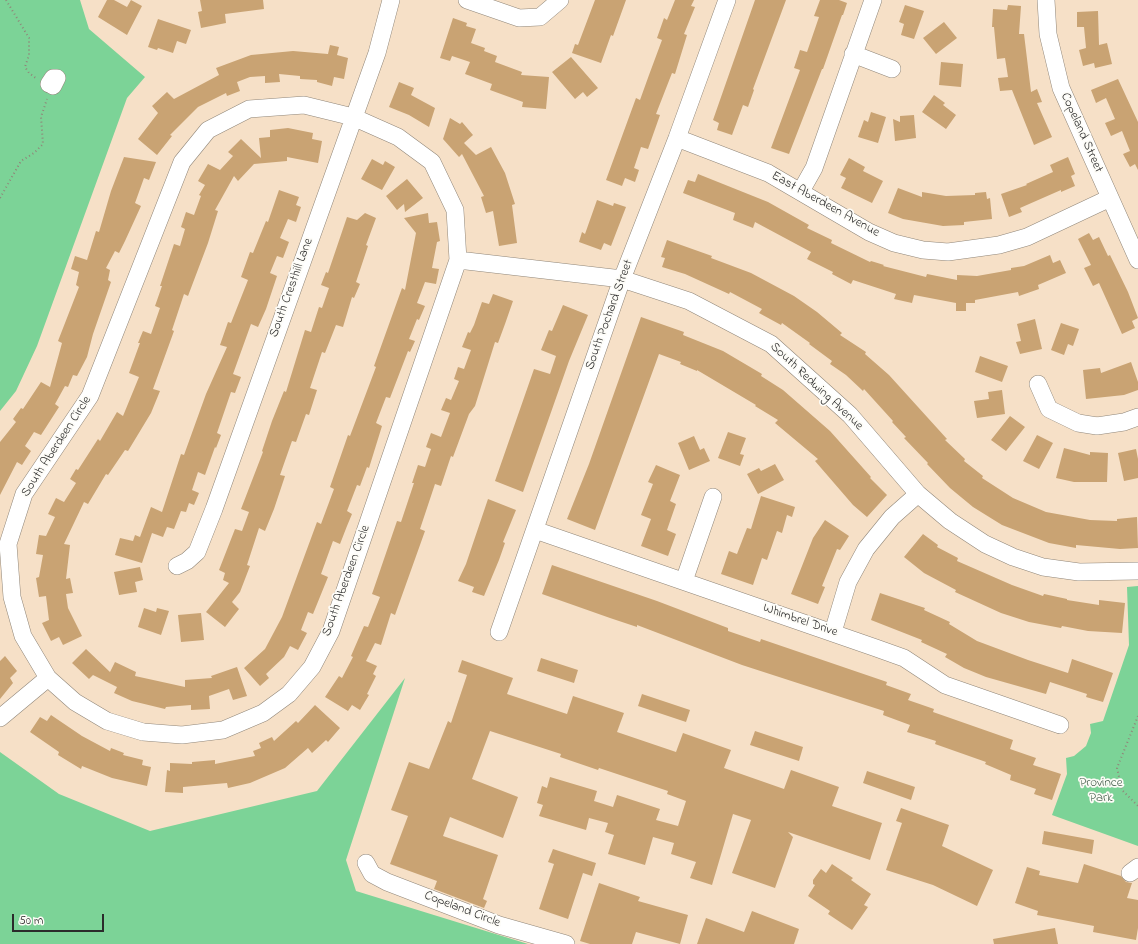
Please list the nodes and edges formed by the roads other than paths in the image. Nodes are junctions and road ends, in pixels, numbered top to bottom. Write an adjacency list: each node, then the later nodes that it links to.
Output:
1 (391, 0): 9 (street, South Cresthill Lane)
2 (467, 0): 3 (street)
3 (560, 0)
4 (727, 0): 10 (street, South Pochard Street)
5 (873, 0): 7 (street)
6 (1046, 0): 12 (street, Copeland Street)
7 (854, 54): 8 (street); 11 (street)
8 (892, 69)
9 (354, 117): 13 (street, South Aberdeen Circle); 21 (street, South Cresthill Lane); 26 (street, South Aberdeen Circle)
10 (677, 138): 11 (street, East Aberdeen Avenue); 15 (street, South Pochard Street)
11 (801, 191): 12 (street, East Aberdeen Avenue)
12 (1110, 198): 14 (street, Copeland Street)
13 (458, 260): 15 (street, South Redwing Avenue); 26 (street, South Aberdeen Circle)
14 (1138, 260)
15 (622, 279): 18 (street, South Redwing Avenue); 20 (street, South Pochard Street)
16 (1038, 384): 17 (street)
17 (1138, 417)
18 (918, 494): 22 (street, South Redwing Avenue); 25 (street)
19 (713, 497): 23 (street)
20 (535, 530): 23 (street, Whimbrel Drive); 24 (street, South Pochard Street)
21 (177, 566)
22 (1138, 572)
23 (684, 581): 25 (street, Whimbrel Drive)
24 (499, 632)
25 (834, 632): 28 (street, Whimbrel Drive)
26 (48, 678): 27 (street)
27 (0, 718)
28 (1060, 725)
29 (366, 863): 30 (street, Copeland Circle)
30 (566, 944)

